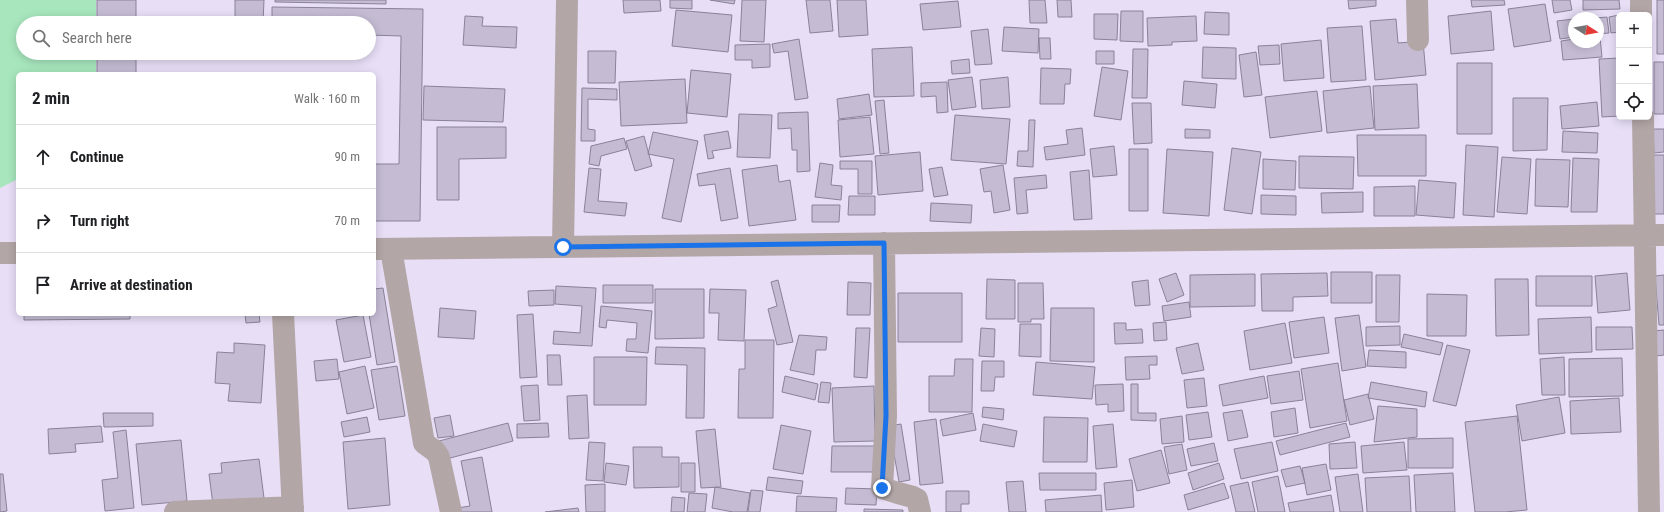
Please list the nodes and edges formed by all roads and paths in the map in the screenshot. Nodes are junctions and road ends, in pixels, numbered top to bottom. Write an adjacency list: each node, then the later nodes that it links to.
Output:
1 (567, 0): 9 (street)
2 (1417, 0): 5 (street)
3 (1641, 0): 4 (street)
4 (1641, 12)
5 (1418, 40)
6 (1643, 120): 7 (street)
7 (1655, 235): 8 (street); 18 (street)
8 (884, 243): 9 (street); 17 (street)
9 (563, 247): 10 (street)
10 (382, 249): 16 (street)
11 (0, 253): 12 (street)
12 (16, 253)
13 (283, 316): 14 (street)
14 (293, 510): 15 (street)
15 (175, 512)
16 (451, 512)
17 (920, 512)
18 (1649, 512)

